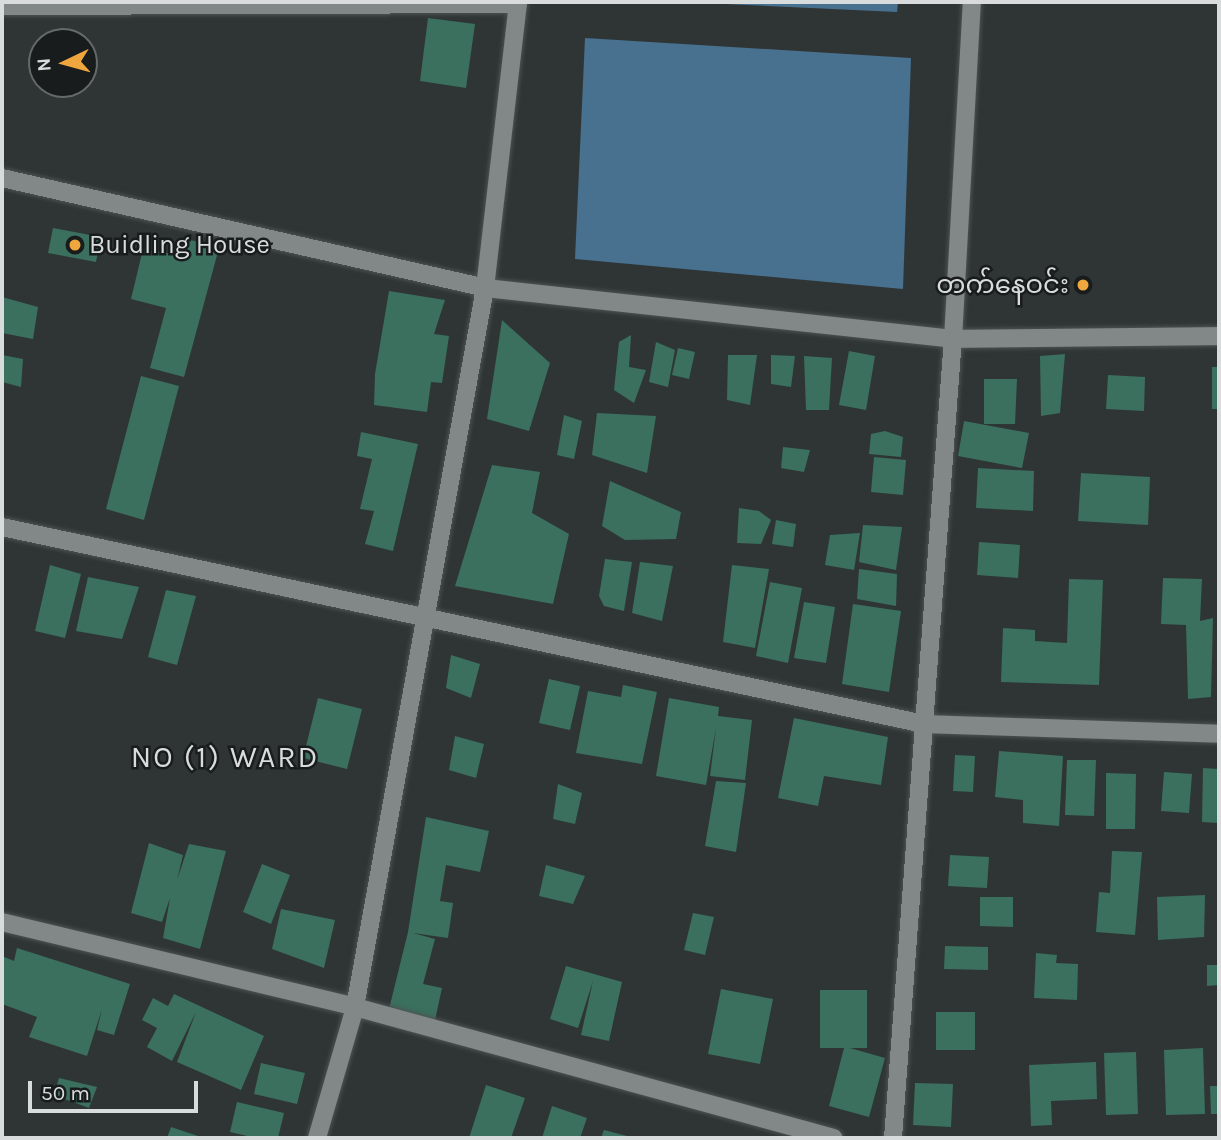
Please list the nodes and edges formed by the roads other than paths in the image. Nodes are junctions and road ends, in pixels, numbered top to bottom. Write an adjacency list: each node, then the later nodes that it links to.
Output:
1 (972, 2): 7 (street)
2 (518, 3): 3 (street); 5 (street)
3 (2, 6)
4 (2, 178): 5 (street)
5 (485, 288): 7 (street); 9 (street)
6 (1219, 336): 7 (street)
7 (953, 339): 10 (street)
8 (2, 527): 9 (street)
9 (425, 619): 10 (street); 13 (street)
10 (925, 724): 11 (street); 16 (street)
11 (1219, 734)
12 (2, 922): 13 (street)
13 (355, 1007): 14 (street); 15 (street)
14 (317, 1138)
15 (833, 1138)
16 (893, 1138)

